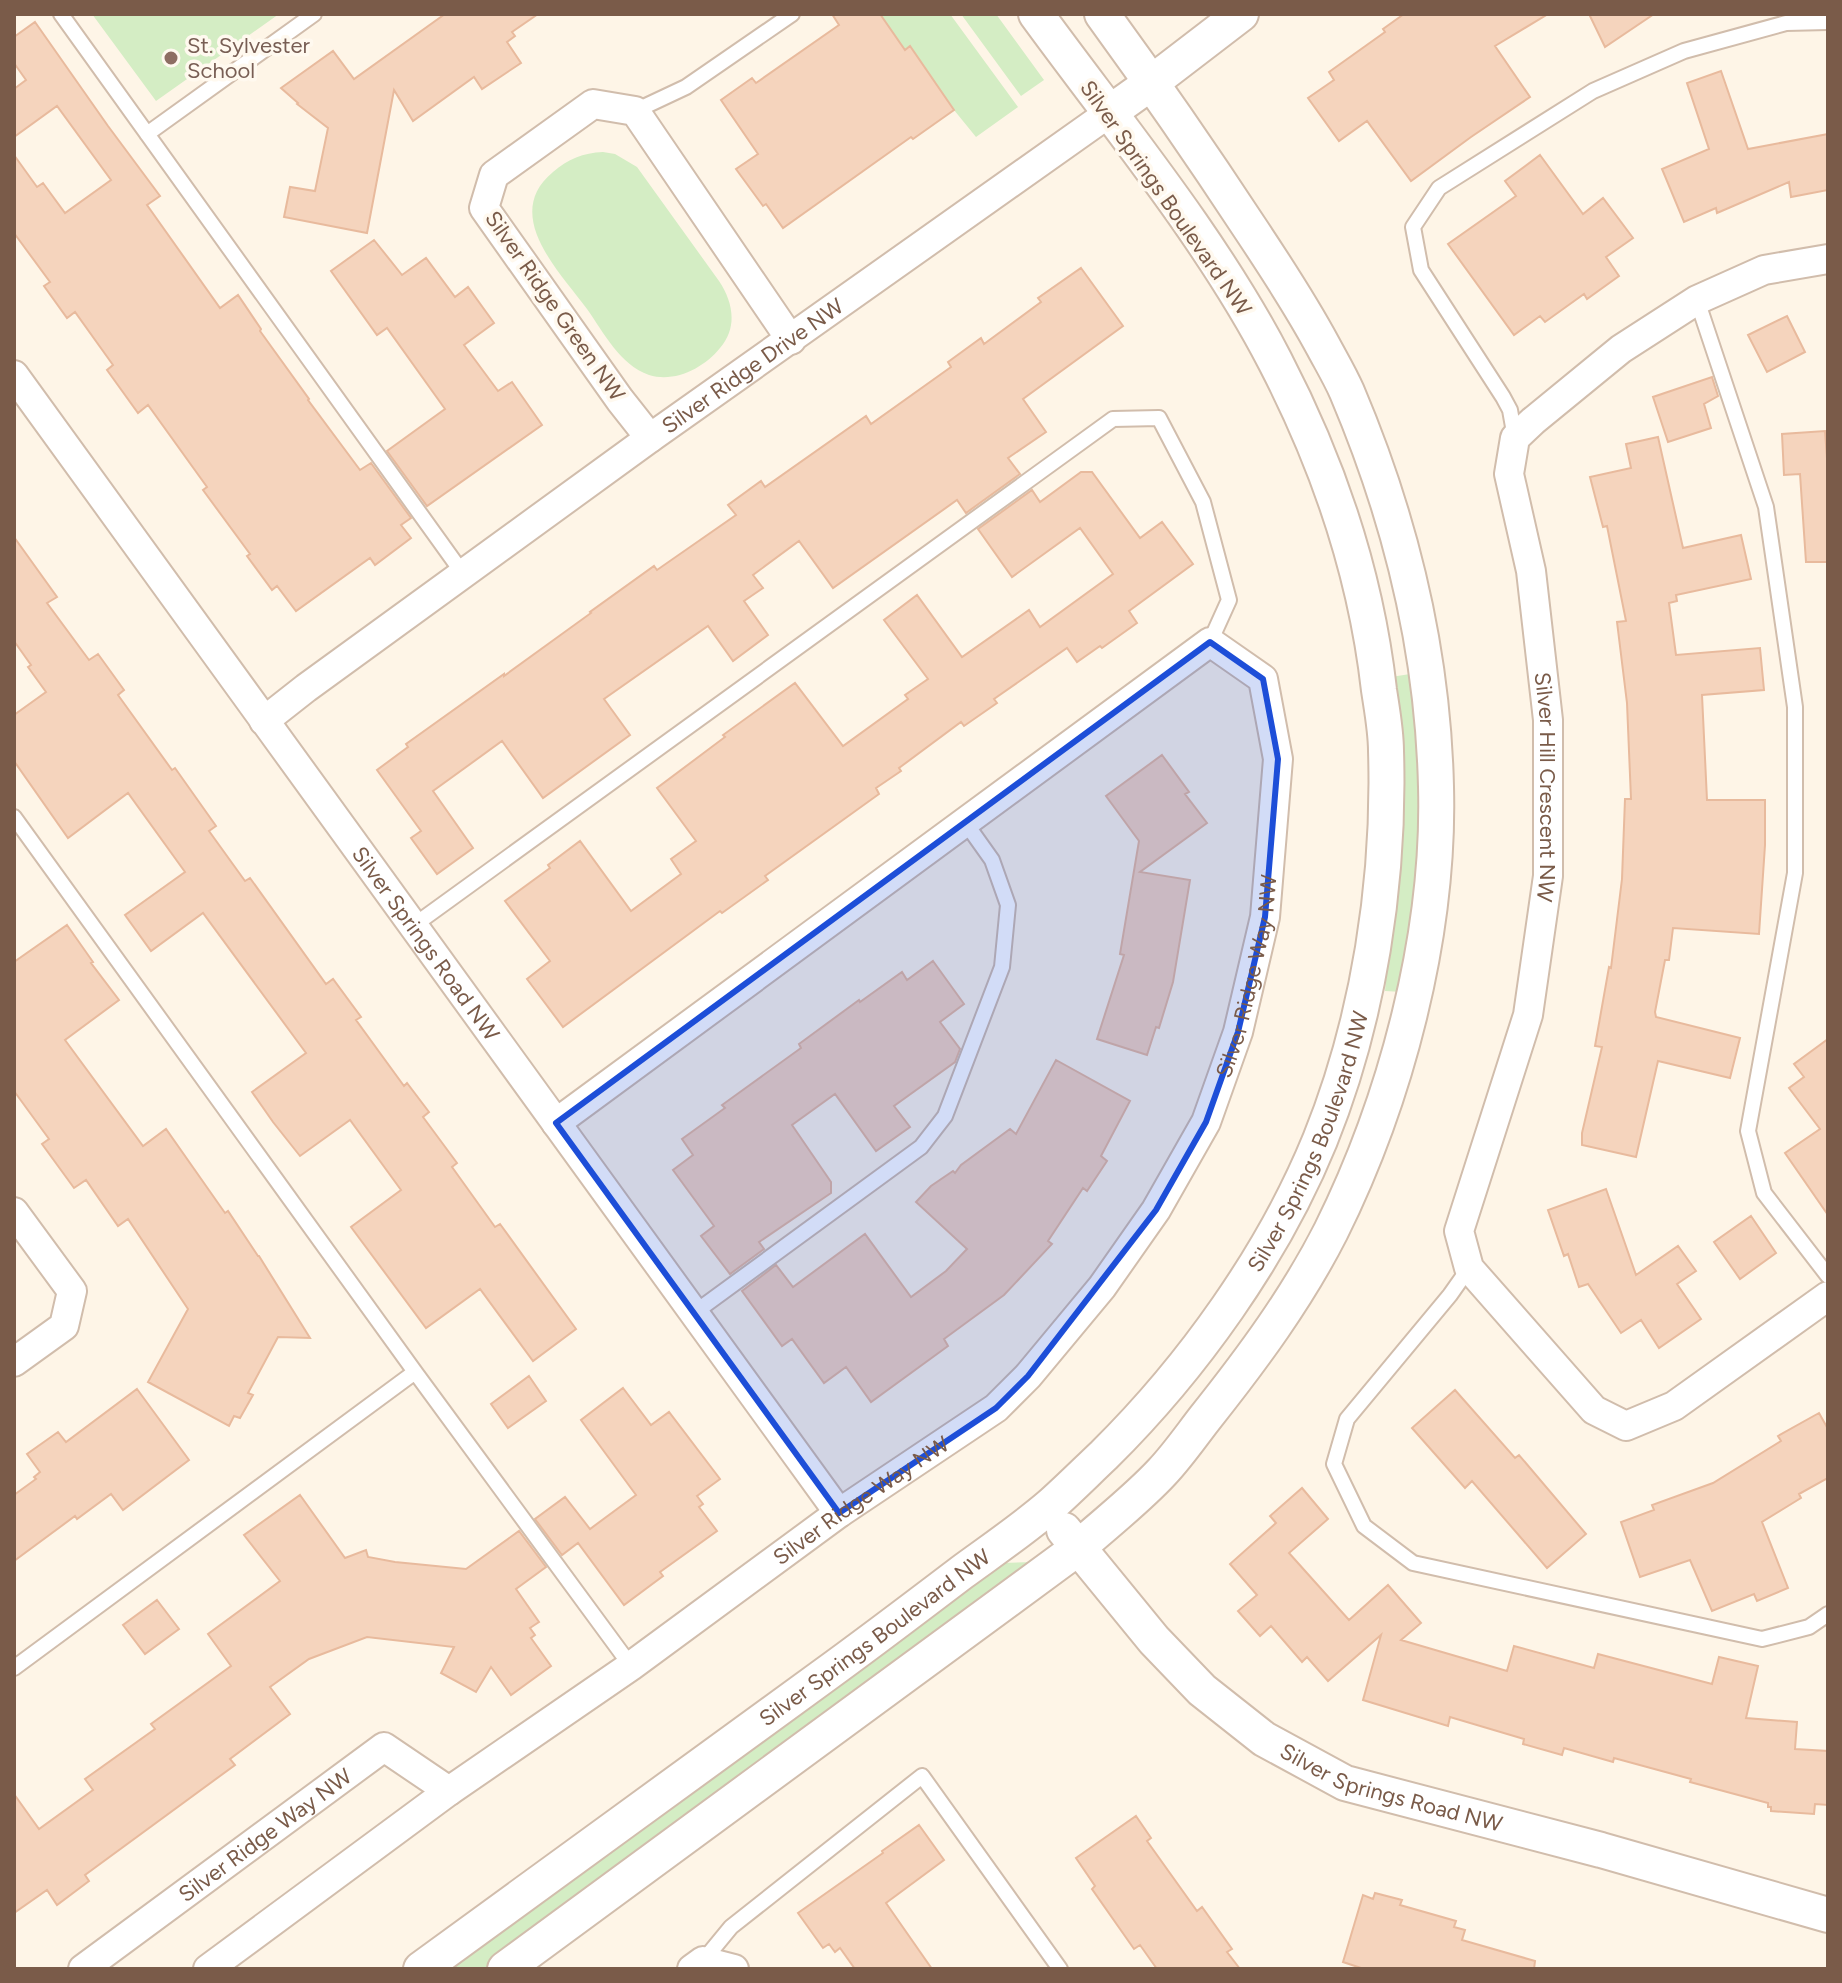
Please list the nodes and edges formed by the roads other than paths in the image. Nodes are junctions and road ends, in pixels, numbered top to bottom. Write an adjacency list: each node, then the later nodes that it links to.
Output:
1 (61, 14): 11 (lane)
2 (314, 14): 11 (lane)
3 (792, 14): 9 (lane)
4 (1036, 14): 10 (street, Silver Springs Boulevard NW)
5 (1102, 14): 8 (street)
6 (1241, 14): 8 (street, Silver Ridge Drive NW)
7 (1828, 22): 17 (lane)
8 (1151, 83): 10 (street, Silver Ridge Drive NW); 34 (street)
9 (635, 111): 14 (street); 16 (street, Silver Ridge Green NW)
10 (1109, 113): 14 (street, Silver Ridge Drive NW); 32 (street, Silver Springs Boulevard NW)
11 (147, 134): 18 (lane)
12 (1828, 259): 13 (street)
13 (1697, 300): 17 (street); 27 (lane)
14 (791, 340): 16 (street, Silver Ridge Drive NW)
15 (14, 375): 20 (street, Silver Springs Road NW)
16 (650, 438): 18 (street, Silver Ridge Drive NW)
17 (1515, 438): 26 (street, Silver Hill Crescent NW)
18 (464, 575): 20 (street, Silver Ridge Drive NW)
19 (1210, 642): 22 (street); 23 (lane); 33 (street, Silver Ridge Way NW)
20 (264, 721): 23 (street, Silver Springs Road NW)
21 (14, 817): 31 (lane)
22 (965, 822): 24 (street); 29 (lane)
23 (413, 926): 24 (street, Silver Springs Road NW)
24 (556, 1123): 29 (street, Silver Springs Road NW)
25 (14, 1212): 30 (street)
26 (1469, 1268): 28 (street, Silver Hill Crescent NW); 35 (lane)
27 (1828, 1276)
28 (1828, 1296)
29 (694, 1313): 33 (street, Silver Springs Road NW)
30 (14, 1362)
31 (415, 1372): 36 (lane); 37 (lane)
32 (1047, 1509): 34 (street, Silver Springs Road NW); 43 (street, Silver Springs Boulevard NW)
33 (839, 1513): 36 (street, Silver Ridge Way NW)
34 (1078, 1548): 39 (street, Silver Springs Road NW); 44 (street)
35 (1828, 1614)
36 (631, 1666): 38 (street, Silver Ridge Way NW)
37 (14, 1668)
38 (449, 1791): 41 (street, Silver Ridge Way NW); 42 (street, Silver Ridge Way NW)
39 (1828, 1915)
40 (698, 1965): 45 (street); 46 (lane)
41 (83, 1969)
42 (208, 1969)
43 (421, 1969)
44 (505, 1969)
45 (734, 1969)
46 (1060, 1969)

